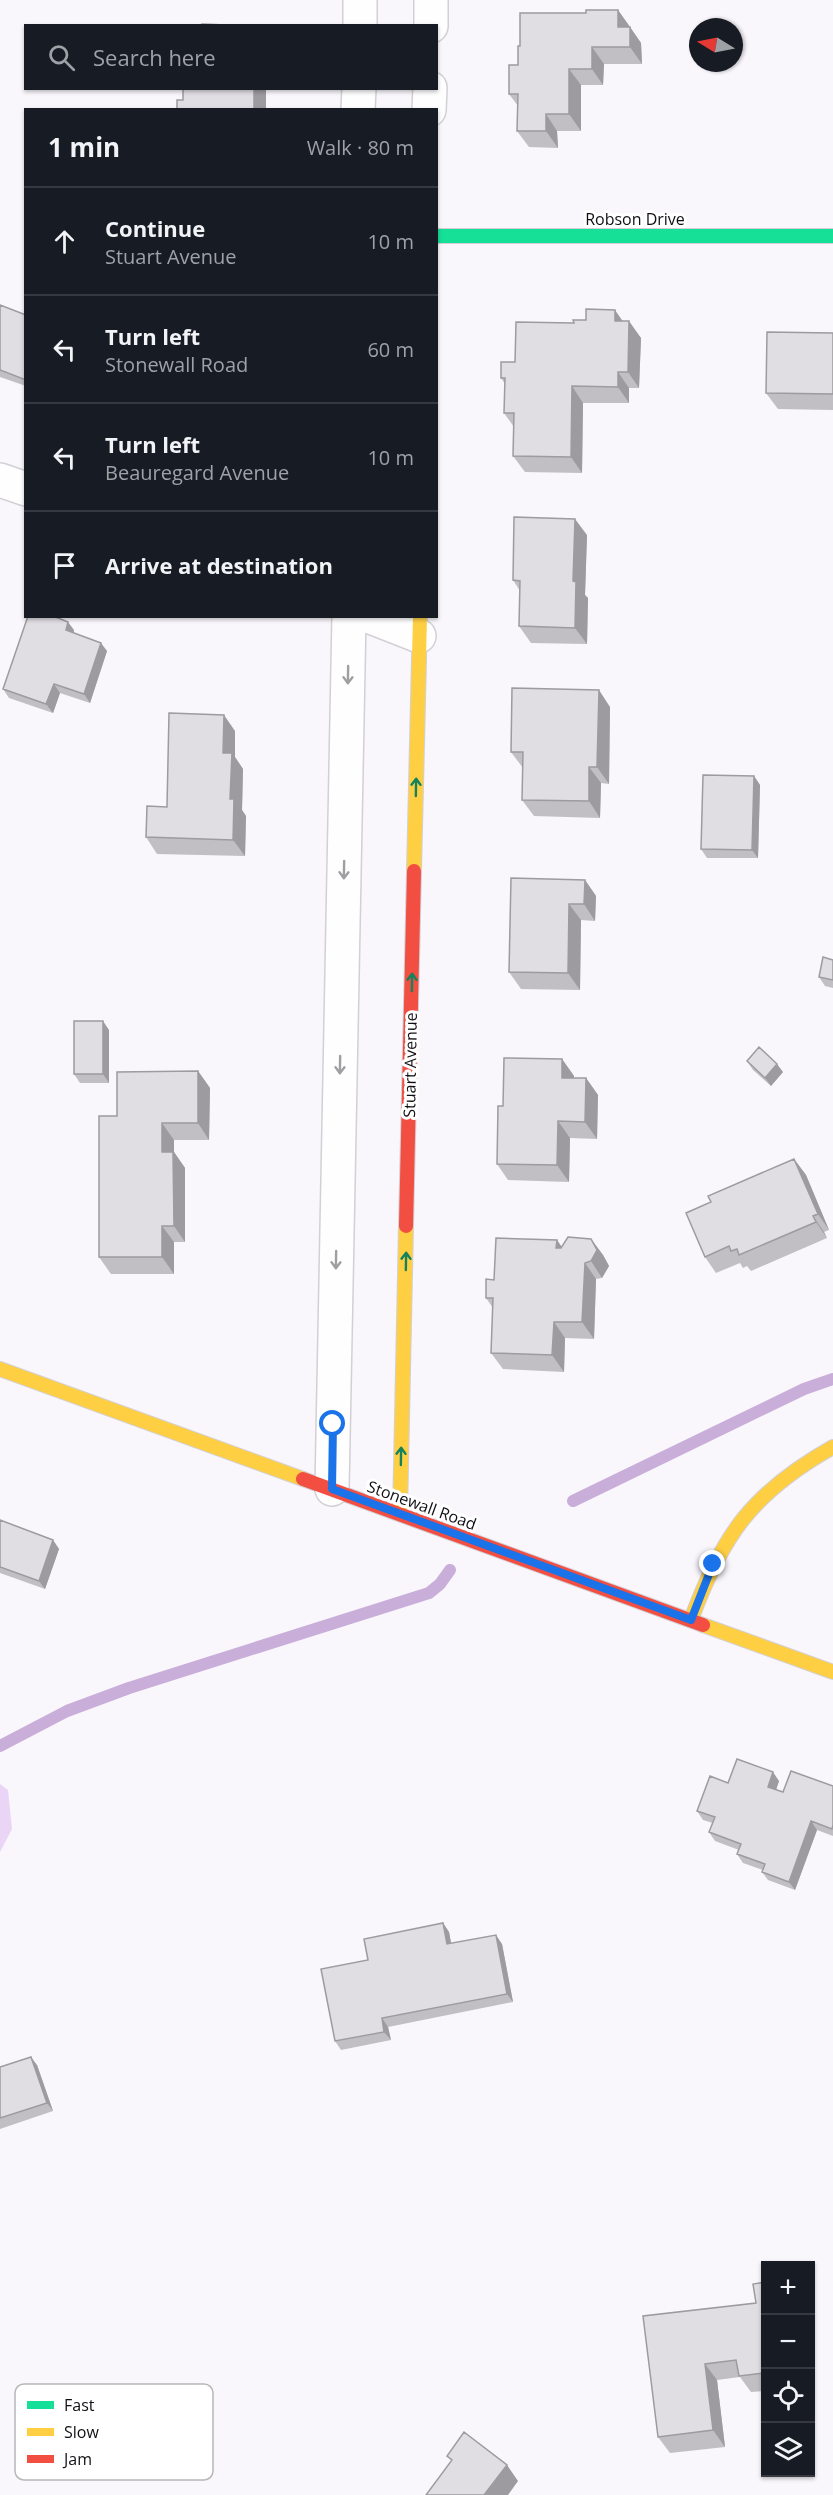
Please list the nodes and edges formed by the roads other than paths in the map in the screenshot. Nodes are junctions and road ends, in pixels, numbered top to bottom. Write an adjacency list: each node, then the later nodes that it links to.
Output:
1 (360, 0): 3 (street)
2 (431, 0): 4 (street)
3 (360, 24)
4 (431, 24)
5 (359, 90): 7 (street)
6 (430, 90): 8 (street)
7 (358, 108)
8 (429, 108)
9 (438, 236): 10 (street, Robson Drive)
10 (833, 236)
11 (0, 480): 12 (street)
12 (24, 488)
13 (349, 618): 18 (street, one-way to 18)
14 (378, 618): 15 (street)
15 (420, 626): 19 (street, Stuart Avenue, one-way to 15)
16 (0, 1369): 18 (street, Stonewall Road)
17 (833, 1447): 20 (street)
18 (332, 1489): 19 (street, Stonewall Road)
19 (400, 1514): 20 (street, Stonewall Road)
20 (691, 1620): 21 (street, Stonewall Road)
21 (833, 1671)

